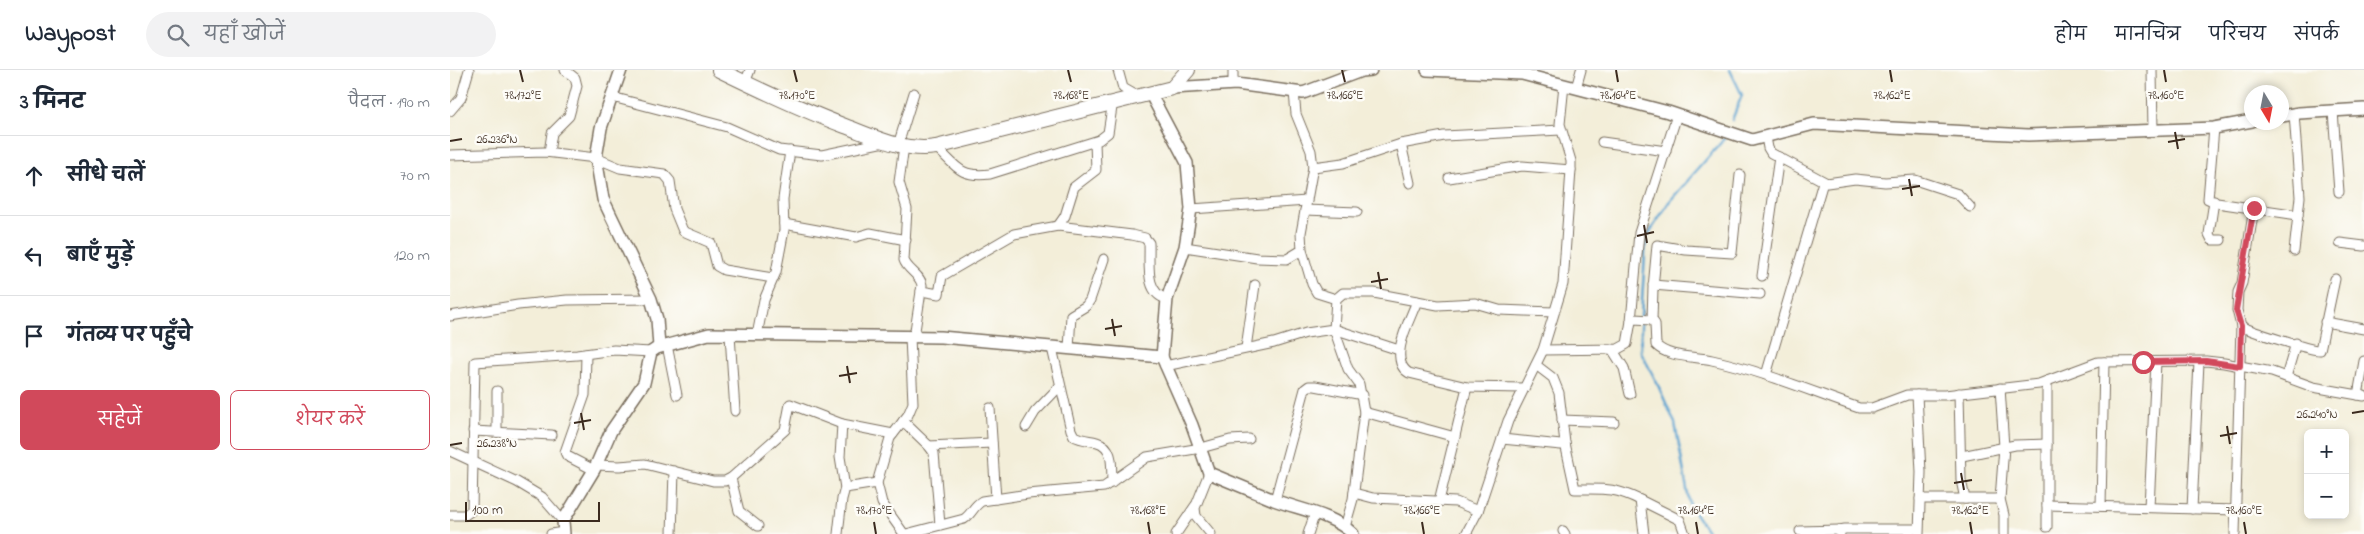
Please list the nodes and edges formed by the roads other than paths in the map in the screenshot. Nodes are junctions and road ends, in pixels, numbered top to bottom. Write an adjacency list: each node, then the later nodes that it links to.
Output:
1 (468, 70): 23 (street)
2 (565, 70): 40 (street)
3 (621, 70): 20 (street)
4 (719, 70): 12 (main road)
5 (1118, 70): 19 (street)
6 (1188, 70): 15 (main road)
7 (1233, 70): 13 (street)
8 (1371, 70): 17 (street)
9 (1427, 70): 14 (street)
10 (1581, 70): 16 (street)
11 (2152, 70): 31 (street)
12 (747, 76): 35 (main road)
13 (1233, 84): 15 (street); 17 (street)
14 (1564, 85): 16 (street); 30 (street)
15 (1172, 88): 19 (main road)
16 (1576, 88): 27 (street)
17 (1294, 92): 44 (street)
18 (914, 93): 35 (street)
19 (1144, 94): 21 (main road); 55 (street)
20 (612, 97): 38 (street); 43 (street)
21 (1113, 101): 33 (street); 37 (main road)
22 (2364, 109): 24 (street)
23 (450, 111)
24 (2333, 111): 25 (street); 50 (street)
25 (2294, 113): 26 (street); 57 (street)
26 (2289, 114)
27 (1678, 115): 32 (street); 39 (street)
28 (2244, 122): 29 (street)
29 (2214, 128): 31 (street); 51 (street)
30 (1561, 130): 36 (street); 45 (street)
31 (2153, 131): 32 (street)
32 (1766, 137): 42 (street)
33 (1095, 142): 37 (street); 59 (street)
34 (1602, 142): 39 (street)
35 (896, 144): 37 (main road); 38 (street); 60 (street)
36 (1401, 144): 44 (street); 48 (street)
37 (936, 147)
38 (790, 151): 58 (street)
39 (1666, 151): 81 (street)
40 (549, 152): 41 (street); 43 (street)
41 (450, 155)
42 (1779, 157): 49 (street); 68 (street)
43 (596, 158): 69 (street); 75 (street)
44 (1312, 167): 52 (street)
45 (1571, 170): 47 (street); 79 (street)
46 (1740, 175): 72 (street)
47 (1449, 178)
48 (1410, 182)
49 (1823, 182): 53 (street); 105 (street)
50 (2338, 192)
51 (2214, 201): 54 (street); 61 (street)
52 (1306, 206): 55 (street); 56 (street); 65 (street)
53 (1970, 207)
54 (2254, 208): 57 (street); 83 (street)
55 (1191, 209): 64 (street)
56 (1357, 212)
57 (2298, 215): 66 (street)
58 (784, 224): 60 (street); 69 (street)
59 (1058, 226): 73 (street); 76 (street)
60 (906, 240): 73 (street)
61 (2221, 240)
62 (2340, 243): 63 (street)
63 (2364, 246)
64 (1185, 247): 65 (street); 76 (street)
65 (1302, 250): 77 (street)
66 (2294, 251)
67 (1104, 260): 93 (street)
68 (1762, 276)
69 (773, 278): 87 (street)
70 (2335, 279): 82 (street)
71 (1255, 285): 92 (street)
72 (1653, 285): 74 (street); 81 (street)
73 (921, 291): 88 (street)
74 (1760, 294)
75 (651, 299): 80 (street); 90 (street)
76 (1167, 299): 99 (street)
77 (1336, 299): 78 (street); 84 (street)
78 (1417, 301): 79 (street); 95 (street)
79 (1554, 312): 96 (street)
80 (450, 316)
81 (1642, 320): 94 (street); 105 (street)
82 (2325, 322): 85 (street); 89 (street)
83 (2241, 326): 89 (street); 104 (street)
84 (1334, 329): 92 (street); 95 (street); 116 (street)
85 (2364, 329)
86 (730, 335): 87 (street); 90 (street); 120 (street)
87 (757, 335): 88 (street)
88 (912, 337): 91 (street); 123 (street)
89 (2296, 343): 106 (street)
90 (659, 348): 97 (street); 115 (street); 143 (street)
91 (1052, 348): 93 (street); 108 (street)
92 (1246, 348): 99 (street)
93 (1069, 349): 99 (street)
94 (1612, 349): 96 (street); 114 (street)
95 (1399, 350): 109 (street)
96 (1543, 350): 103 (street)
97 (586, 354): 127 (street); 143 (street)
98 (2364, 361): 118 (street)
99 (1163, 362): 139 (street)
100 (2104, 362): 101 (street); 107 (street); 160 (street)
101 (2156, 362): 102 (street); 161 (street)
102 (2199, 362): 104 (street); 162 (street)
103 (1536, 365): 110 (street); 122 (street)
104 (2240, 366): 106 (street); 163 (street)
105 (1766, 375): 117 (street)
106 (2286, 377): 118 (street)
107 (2047, 381): 111 (street); 136 (street)
108 (1059, 387): 126 (street); 148 (street)
109 (1467, 387): 110 (street); 131 (street)
110 (1523, 388): 133 (street)
111 (2000, 388): 113 (street); 138 (street)
112 (497, 391): 128 (street)
113 (1959, 393): 117 (street); 141 (street)
114 (1630, 394)
115 (677, 395)
116 (1363, 395): 121 (street); 154 (street)
117 (1917, 395): 156 (street)
118 (2361, 395)
119 (990, 408): 134 (street)
120 (735, 411)
121 (1364, 412): 131 (street); 150 (street)
122 (1562, 420): 124 (street); 135 (street)
123 (903, 421): 129 (street); 137 (street)
124 (1614, 422)
125 (842, 424): 129 (street); 146 (street); 149 (street)
126 (1026, 427)
127 (473, 431): 128 (street); 142 (street)
128 (497, 432): 130 (street)
129 (893, 434): 147 (street)
130 (552, 435)
131 (1455, 437): 157 (street)
132 (1249, 439): 139 (street)
133 (1502, 439): 135 (street); 164 (street)
134 (992, 443): 137 (street); 151 (street)
135 (1565, 443): 155 (street)
136 (2047, 444): 138 (street); 158 (street)
137 (929, 446): 167 (street)
138 (2004, 447): 141 (street); 153 (street)
139 (1201, 448): 145 (street); 148 (street)
140 (450, 451): 142 (street)
141 (1962, 456): 152 (street)
142 (472, 461): 166 (street); 170 (street)
143 (595, 467): 144 (street); 170 (street)
144 (674, 471): 146 (street); 176 (street)
145 (1209, 473): 154 (street); 159 (street)
146 (731, 478): 168 (street)
147 (877, 483): 149 (street); 178 (street)
148 (1112, 483): 151 (street)
149 (845, 488): 177 (street)
150 (1354, 493): 157 (street); 171 (street)
151 (996, 499): 167 (street)
152 (1965, 499): 153 (street); 156 (street)
153 (2000, 499): 185 (street)
154 (1275, 500): 165 (street)
155 (1640, 500): 183 (street); 184 (street)
156 (1920, 500): 174 (street)
157 (1439, 501): 164 (street)
158 (2047, 505): 160 (street); 169 (street)
159 (1195, 506): 179 (street); 180 (street)
160 (2101, 506): 161 (street)
161 (2148, 507): 162 (street)
162 (2192, 509): 163 (street)
163 (2236, 510): 186 (street)
164 (1478, 511): 182 (street)
165 (1315, 513): 171 (street); 181 (street)
166 (450, 515)
167 (940, 525): 178 (street)
168 (758, 526)
169 (2047, 527)
170 (564, 529): 175 (street)
171 (1349, 530)
172 (1800, 531): 173 (street)
173 (1840, 532): 174 (street)
174 (1919, 532)
175 (551, 534)
176 (672, 534)
177 (838, 534)
178 (905, 534)
179 (1176, 534)
180 (1211, 534)
181 (1308, 534)
182 (1466, 534)
183 (1644, 534)
184 (1684, 534)
185 (2004, 534)
186 (2235, 534)

